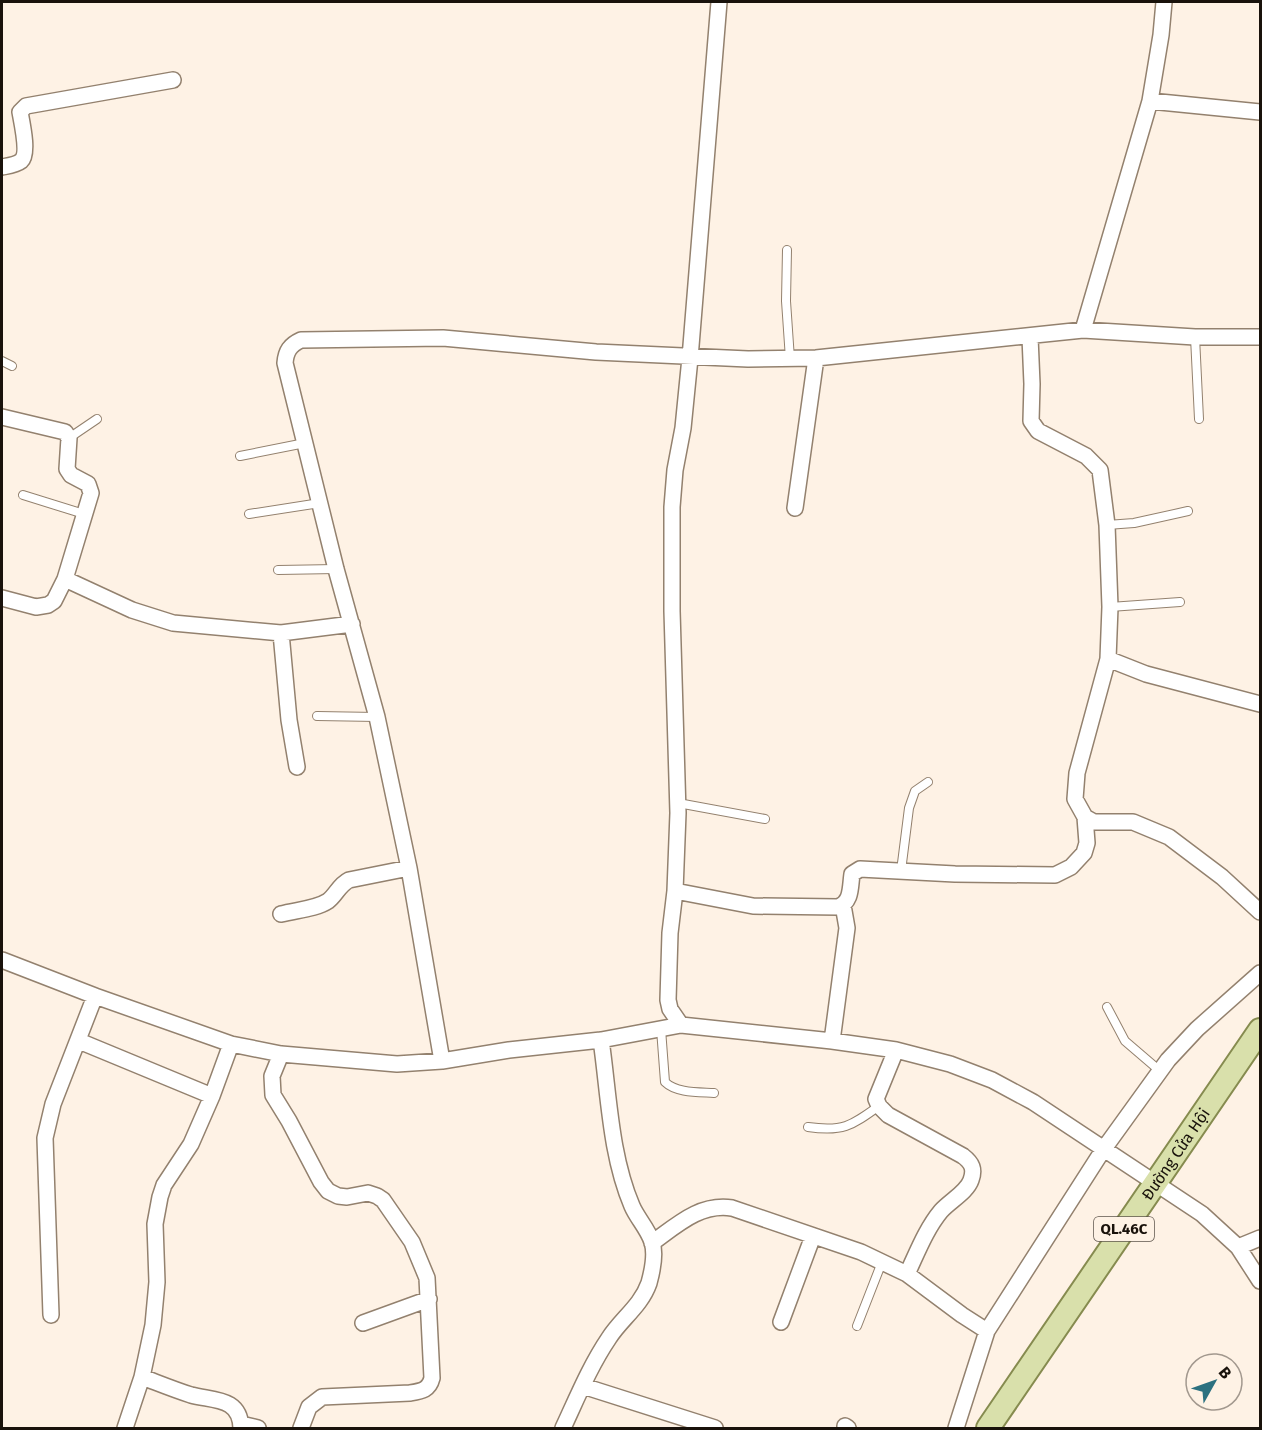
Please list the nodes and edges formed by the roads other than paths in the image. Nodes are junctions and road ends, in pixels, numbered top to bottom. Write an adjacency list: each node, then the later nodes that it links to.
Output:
1 (719, 2): 12 (street)
2 (1164, 2): 4 (street)
3 (173, 80): 6 (street)
4 (1150, 101): 5 (street); 8 (street)
5 (1260, 112)
6 (2, 167)
7 (787, 250): 13 (lane)
8 (1083, 330): 9 (street); 10 (street)
9 (1030, 337): 14 (street); 29 (street)
10 (1195, 337): 11 (street); 19 (lane)
11 (1260, 337)
12 (690, 358): 13 (street); 21 (street); 44 (street)
13 (790, 358): 14 (street)
14 (816, 358): 25 (street)
15 (2, 361): 16 (lane)
16 (12, 366)
17 (2, 417): 20 (street)
18 (97, 419): 20 (lane)
19 (1199, 419)
20 (69, 438): 27 (street)
21 (305, 443): 22 (lane); 24 (street)
22 (240, 456)
23 (23, 495): 27 (lane)
24 (320, 503): 28 (lane); 30 (street)
25 (795, 508)
26 (1188, 511): 29 (lane)
27 (84, 514): 32 (street)
28 (249, 514)
29 (1107, 525): 35 (street)
30 (336, 569): 31 (lane); 36 (street)
31 (278, 570)
32 (65, 579): 33 (street); 37 (street)
33 (2, 598)
34 (1180, 602): 35 (lane)
35 (1110, 607): 38 (street)
36 (352, 624): 37 (street); 41 (street)
37 (281, 633): 42 (street)
38 (1108, 659): 39 (street); 45 (street)
39 (1260, 704)
40 (318, 716): 41 (lane)
41 (377, 717): 47 (street)
42 (297, 767)
43 (928, 782): 48 (lane)
44 (678, 803): 46 (lane); 49 (street)
45 (1085, 817): 48 (street); 51 (street)
46 (765, 819)
47 (409, 868): 52 (street); 66 (street)
48 (901, 871): 50 (street)
49 (675, 891): 50 (street); 57 (street)
50 (843, 905): 62 (street)
51 (1260, 912)
52 (281, 914)
53 (2, 960): 55 (street)
54 (1260, 974): 67 (street)
55 (95, 996): 61 (street); 63 (street)
56 (1107, 1007): 67 (lane)
57 (681, 1026): 58 (street); 62 (street)
58 (661, 1029): 60 (street); 68 (lane)
59 (1260, 1030): 73 (main road, Đường Cửa Hội / QL.46C)
60 (601, 1040): 66 (street); 76 (street)
61 (79, 1041): 69 (street); 82 (street)
62 (832, 1041): 64 (street)
63 (231, 1044): 65 (street); 69 (street)
64 (896, 1050): 70 (street); 72 (street)
65 (281, 1054): 66 (street); 81 (street)
66 (442, 1061)
67 (1160, 1071): 72 (street)
68 (714, 1093)
69 (212, 1096): 87 (street)
70 (879, 1107): 71 (lane); 79 (street)
71 (808, 1127)
72 (1103, 1150): 73 (street); 86 (street)
73 (1156, 1183): 77 (street); 96 (main road, Đường Cửa Hội / QL.46C)
74 (813, 1236): 76 (street); 78 (street); 83 (street)
75 (1260, 1238): 77 (street)
76 (652, 1243): 88 (street)
77 (1238, 1247): 80 (street)
78 (882, 1263): 79 (street); 85 (lane)
79 (907, 1274): 86 (street)
80 (1260, 1281)
81 (429, 1299): 84 (street); 92 (street)
82 (51, 1315)
83 (781, 1322)
84 (363, 1323)
85 (857, 1326)
86 (987, 1331): 95 (street)
87 (142, 1377): 89 (street); 90 (street)
88 (583, 1386): 93 (street); 94 (street)
89 (241, 1426): 91 (street)
90 (124, 1428)
91 (258, 1428)
92 (301, 1428)
93 (564, 1428)
94 (715, 1428)
95 (956, 1428)
96 (988, 1428)

